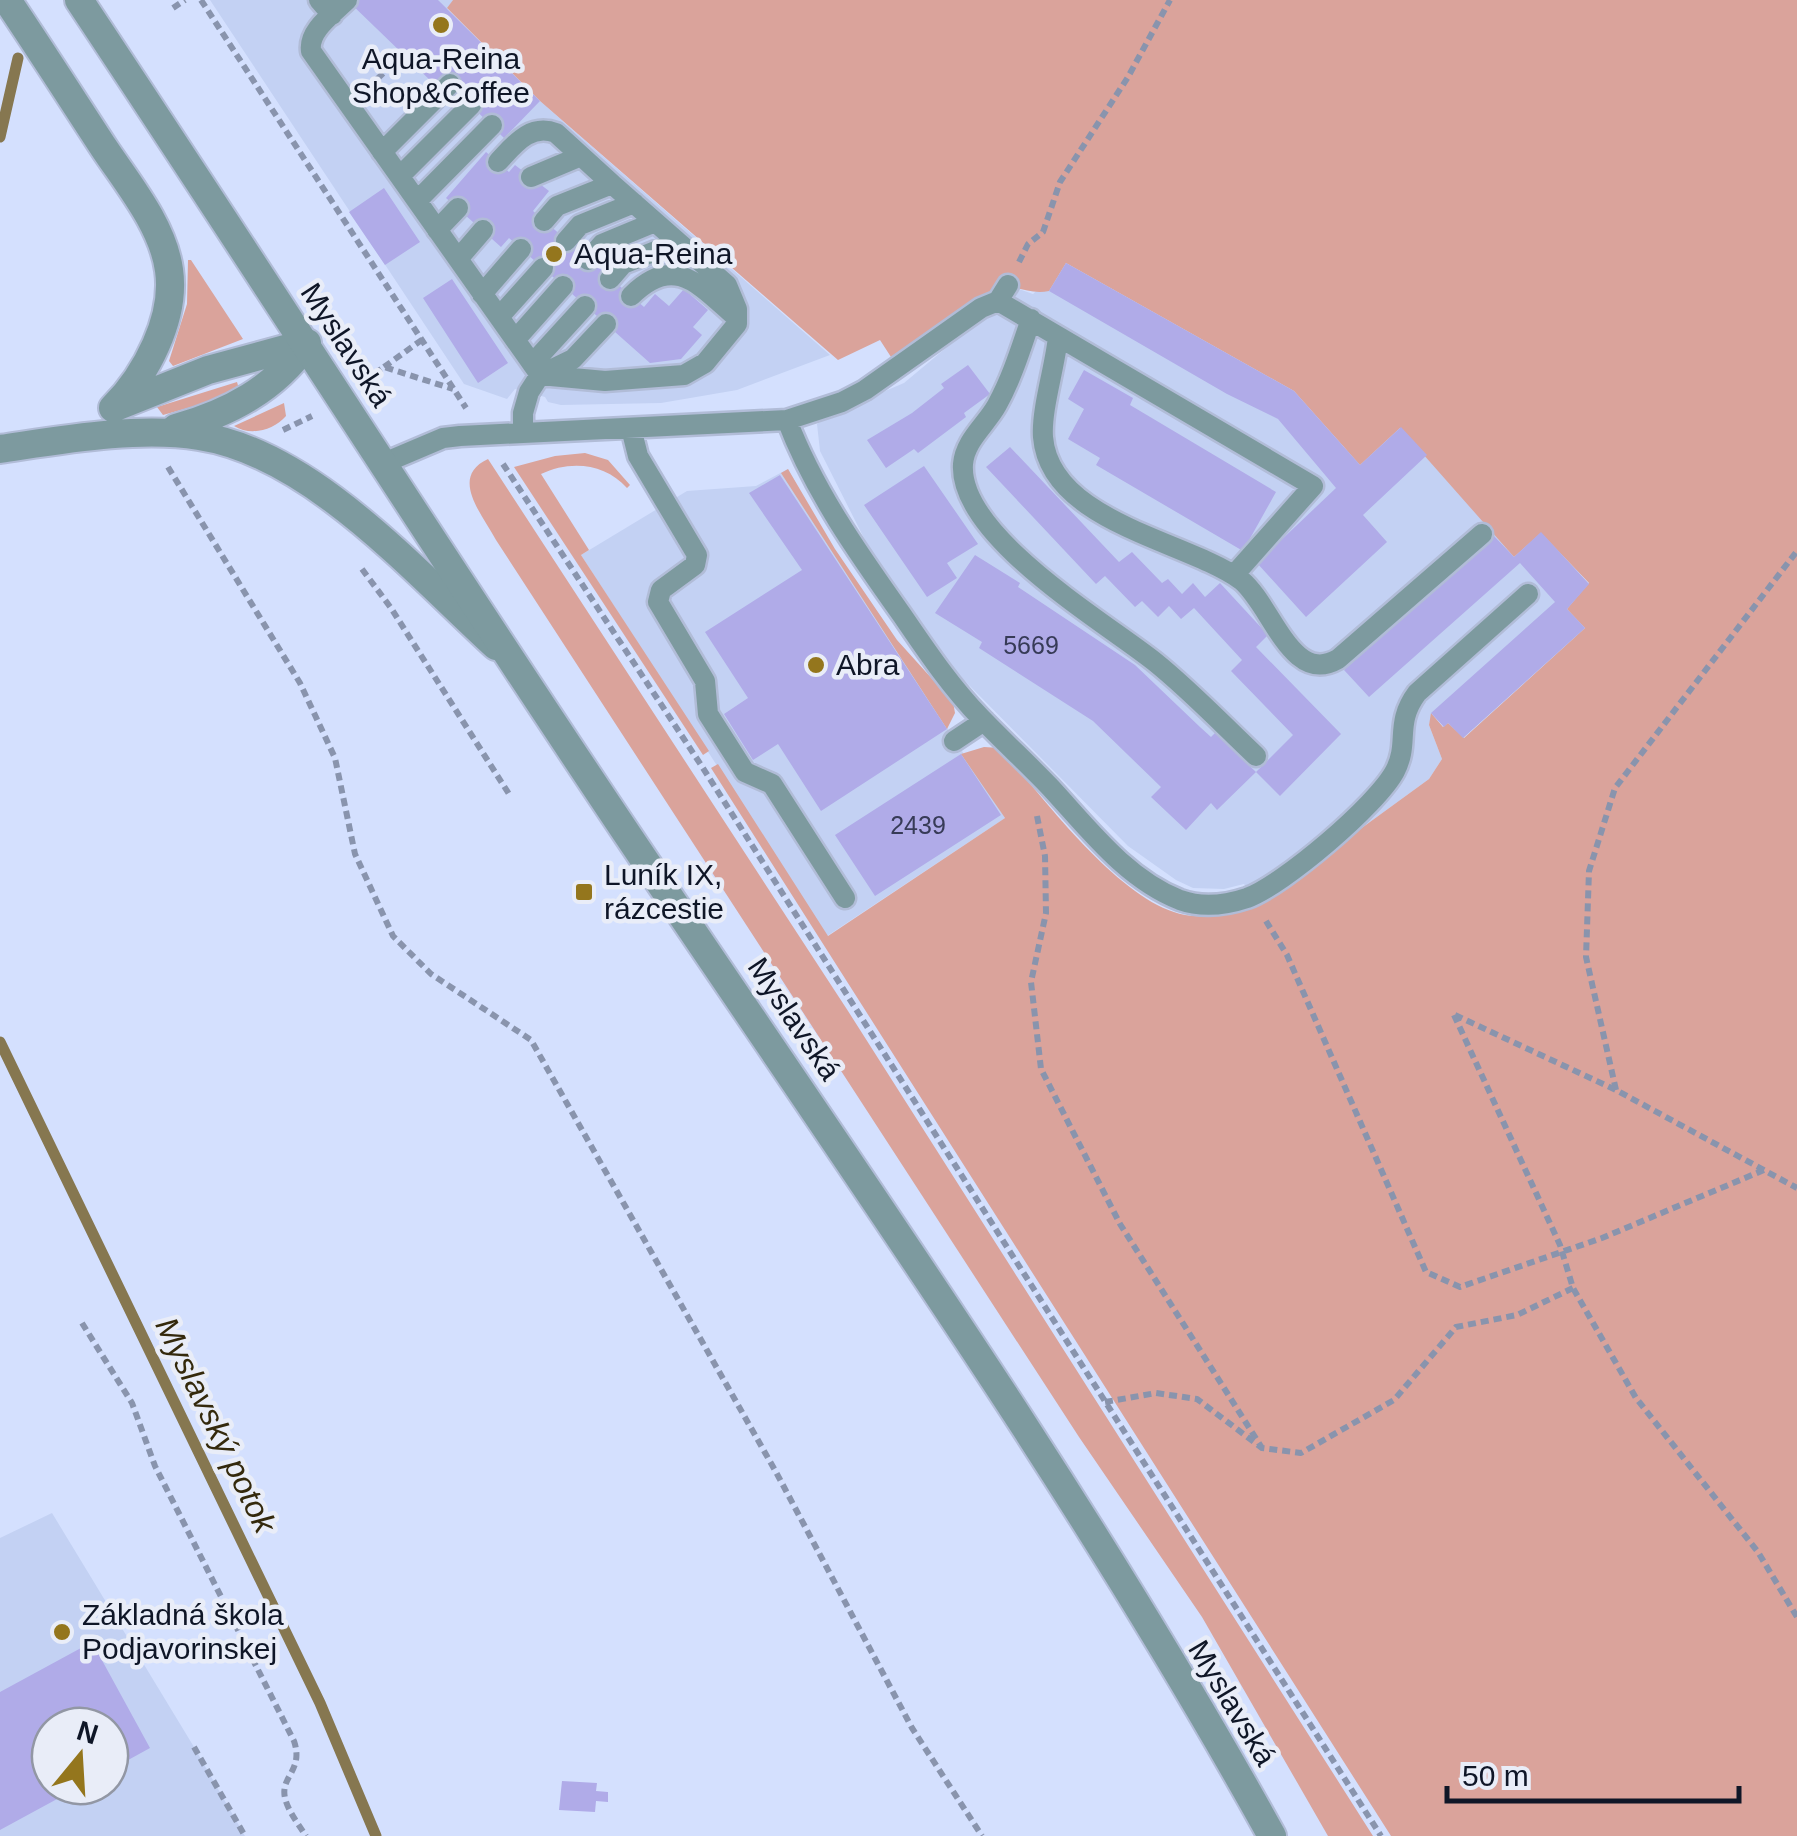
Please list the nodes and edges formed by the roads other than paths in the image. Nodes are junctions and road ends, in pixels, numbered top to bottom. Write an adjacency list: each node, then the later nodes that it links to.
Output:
1 (7, 0): 39 (street)
2 (79, 0): 37 (street, Myslavská)
3 (333, 5): 7 (lane)
4 (450, 84): 7 (lane)
5 (471, 105): 10 (lane)
6 (492, 126): 13 (lane)
7 (382, 152): 10 (lane)
8 (581, 156): 9 (lane); 11 (lane); 12 (lane)
9 (498, 162)
10 (400, 176): 13 (lane)
11 (531, 177)
12 (612, 184): 14 (lane); 16 (lane)
13 (417, 201): 18 (lane)
14 (634, 203): 17 (lane); 20 (lane)
15 (458, 208): 18 (lane)
16 (544, 221)
17 (655, 222): 21 (lane); 24 (lane)
18 (437, 230): 23 (lane)
19 (484, 230): 23 (lane)
20 (566, 241)
21 (678, 242): 26 (lane); 32 (lane)
22 (521, 249): 28 (lane)
23 (458, 259): 28 (lane)
24 (588, 260)
25 (542, 268): 31 (lane)
26 (610, 279)
27 (563, 286): 36 (lane)
28 (482, 294): 31 (lane)
29 (631, 296): 32 (lane)
30 (586, 306): 38 (lane)
31 (499, 317): 36 (lane)
32 (738, 318): 38 (lane)
33 (1031, 319): 35 (lane); 40 (lane); 53 (lane)
34 (606, 324): 38 (lane)
35 (1058, 338): 48 (lane); 48 (lane)
36 (516, 340): 38 (lane)
37 (307, 344): 39 (street); 44 (street); 46 (street, Myslavská)
38 (536, 370): 42 (lane)
39 (113, 408): 43 (street)
40 (786, 420): 41 (lane); 51 (lane)
41 (631, 428): 42 (lane); 54 (lane)
42 (523, 432): 46 (lane)
43 (61, 440): 44 (street); 45 (street)
44 (153, 448): 50 (street)
45 (0, 450)
46 (384, 462): 50 (street, Myslavská)
47 (1482, 534): 48 (lane)
48 (1234, 576)
49 (1528, 594): 51 (lane)
50 (512, 660): 55 (street, Myslavská)
51 (984, 722): 52 (lane)
52 (954, 741)
53 (1256, 756)
54 (845, 898)
55 (1272, 1836)

